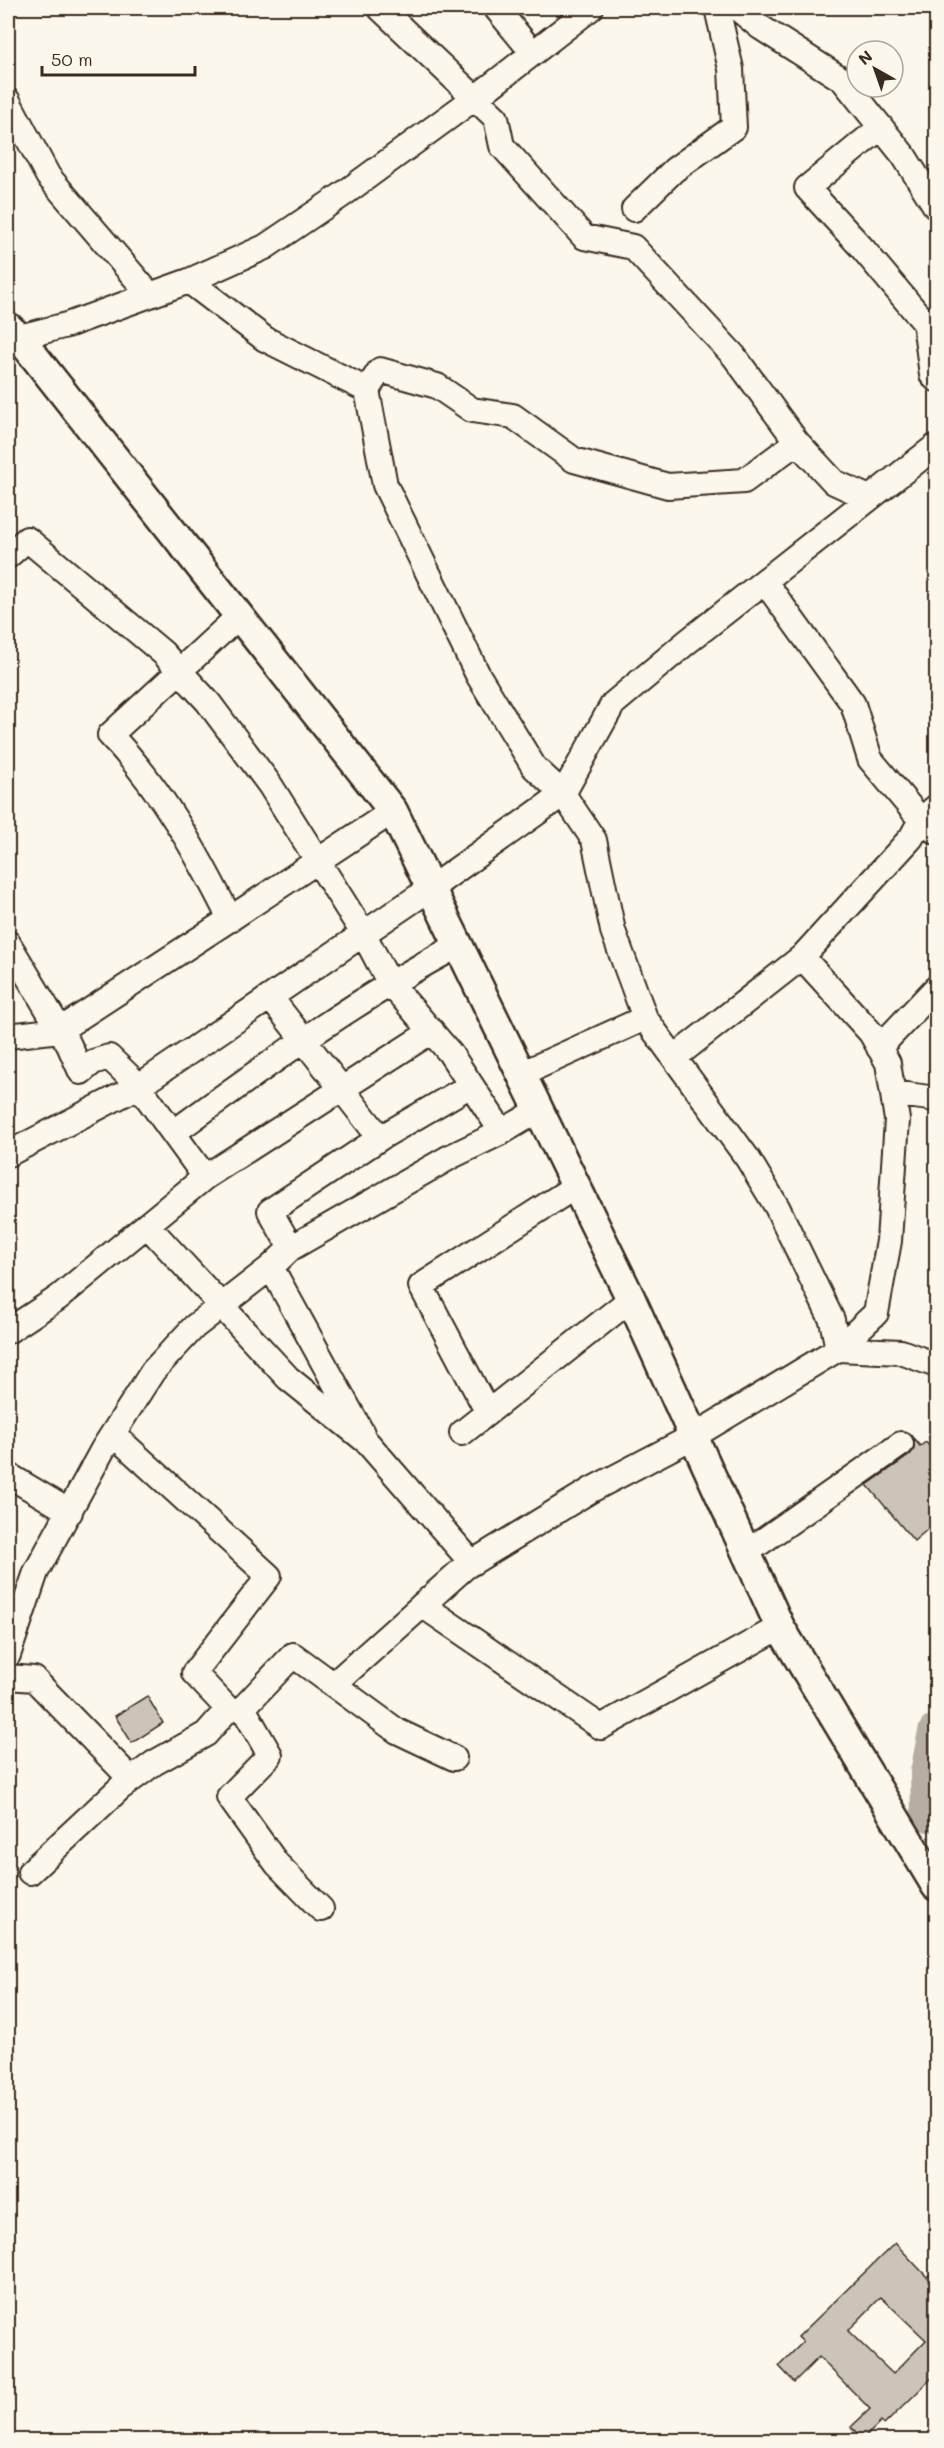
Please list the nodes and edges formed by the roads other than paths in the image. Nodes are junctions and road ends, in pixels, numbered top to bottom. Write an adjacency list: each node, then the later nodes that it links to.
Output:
1 (380, 8): 7 (street)
2 (495, 8): 6 (street)
3 (591, 8): 6 (street)
4 (717, 8): 11 (street)
5 (737, 8): 9 (street)
6 (533, 53): 7 (street)
7 (474, 99): 12 (street); 17 (street)
8 (8, 100): 13 (street)
9 (881, 127): 10 (street); 15 (street)
10 (936, 207)
11 (634, 209)
12 (189, 281): 13 (street); 16 (street)
13 (150, 295): 14 (street)
14 (11, 335): 22 (street)
15 (936, 380)
16 (368, 390): 17 (street); 24 (street)
17 (797, 442): 19 (street)
18 (936, 446): 19 (street)
19 (869, 498): 21 (street)
20 (8, 556): 23 (street)
21 (765, 582): 24 (street); 26 (street)
22 (239, 616): 23 (street); 25 (street)
23 (180, 671): 27 (street); 29 (street)
24 (563, 794): 28 (street); 37 (street)
25 (393, 811): 27 (street); 28 (street)
26 (931, 820): 33 (street)
27 (317, 862): 29 (street); 30 (street)
28 (431, 888): 30 (street); 32 (street)
29 (230, 919): 38 (street)
30 (363, 933): 34 (street); 36 (street)
31 (8, 943): 38 (street)
32 (459, 945): 34 (street); 44 (street)
33 (802, 957): 42 (street); 43 (street)
34 (389, 982): 39 (street); 41 (street)
35 (936, 988): 42 (street)
36 (270, 997): 41 (street); 46 (street)
37 (645, 1018): 43 (street); 44 (street)
38 (60, 1029): 40 (street); 46 (street)
39 (432, 1031): 45 (street); 47 (street)
40 (8, 1036)
41 (303, 1038): 47 (street); 52 (street)
42 (879, 1048): 48 (street)
43 (675, 1057): 63 (street)
44 (521, 1074): 50 (street)
45 (471, 1085): 51 (street); 53 (street)
46 (140, 1086): 52 (street); 54 (street)
47 (343, 1091): 53 (street); 55 (street)
48 (893, 1093): 49 (street); 63 (street)
49 (936, 1099)
50 (539, 1110): 51 (street); 56 (street)
51 (502, 1132): 58 (street)
52 (173, 1133): 55 (street)
53 (380, 1138): 58 (street)
54 (8, 1154)
55 (205, 1177): 57 (street)
56 (576, 1186): 60 (street); 65 (street)
57 (147, 1225): 61 (street); 62 (street)
58 (291, 1248): 59 (street)
59 (271, 1267): 61 (street); 69 (street)
60 (631, 1299): 65 (street); 68 (street)
61 (219, 1306): 67 (street); 69 (street)
62 (8, 1331)
63 (838, 1349): 64 (street); 68 (street)
64 (936, 1365)
65 (487, 1411): 66 (street)
66 (462, 1433)
67 (113, 1434): 72 (street); 81 (street)
68 (694, 1436): 73 (street); 74 (street)
69 (366, 1441): 74 (street)
70 (901, 1444): 73 (street)
71 (8, 1475): 72 (street)
72 (70, 1512): 77 (street)
73 (747, 1552): 76 (street)
74 (472, 1563): 75 (street)
75 (422, 1605): 76 (street); 79 (street)
76 (780, 1627): 83 (street)
77 (8, 1650)
78 (8, 1677): 81 (street)
79 (334, 1684): 80 (street); 84 (street)
80 (454, 1758)
81 (131, 1779): 82 (street)
82 (30, 1872)
83 (936, 1886)
84 (321, 1909)

